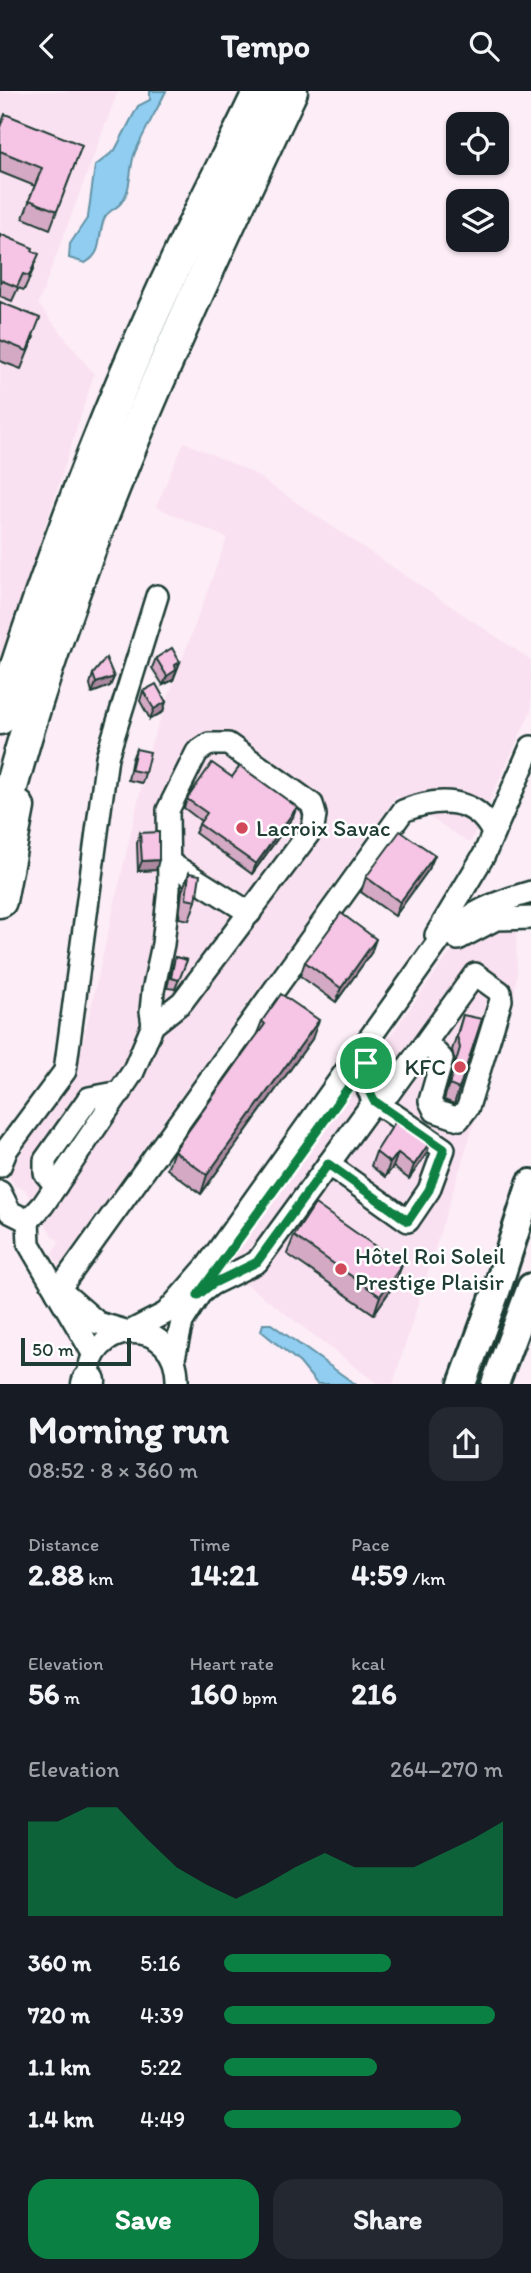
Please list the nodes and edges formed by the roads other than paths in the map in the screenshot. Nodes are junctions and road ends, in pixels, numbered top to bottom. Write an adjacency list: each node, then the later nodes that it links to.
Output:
1 (260, 91): 4 (highway)
2 (291, 91): 6 (highway)
3 (157, 596): 20 (street)
4 (0, 718)
5 (531, 747): 8 (street)
6 (12, 782): 7 (highway); 11 (highway)
7 (0, 829)
8 (494, 833): 14 (street); 26 (street)
9 (170, 863): 12 (street); 12 (street); 15 (street)
10 (531, 892): 14 (street)
11 (0, 901)
12 (250, 913): 15 (street)
13 (531, 918): 17 (street)
14 (405, 989): 29 (street)
15 (153, 1025): 23 (street)
16 (426, 1042): 16 (street); 18 (street)
17 (366, 1063): 18 (street); 27 (street)
18 (374, 1101): 19 (street); 19 (street)
19 (328, 1164): 27 (street)
20 (0, 1166)
21 (531, 1184): 33 (main road)
22 (0, 1192): 23 (street)
23 (28, 1221): 26 (street)
24 (531, 1229): 34 (main road)
25 (531, 1287): 35 (main road)
26 (56, 1288): 29 (street); 31 (street)
27 (198, 1295): 30 (street)
28 (531, 1323): 36 (main road)
29 (129, 1332): 30 (street); 31 (street)
30 (174, 1358): 32 (street)
31 (90, 1376)
32 (177, 1384)
33 (462, 1384)
34 (472, 1384)
35 (495, 1384)
36 (507, 1384)

